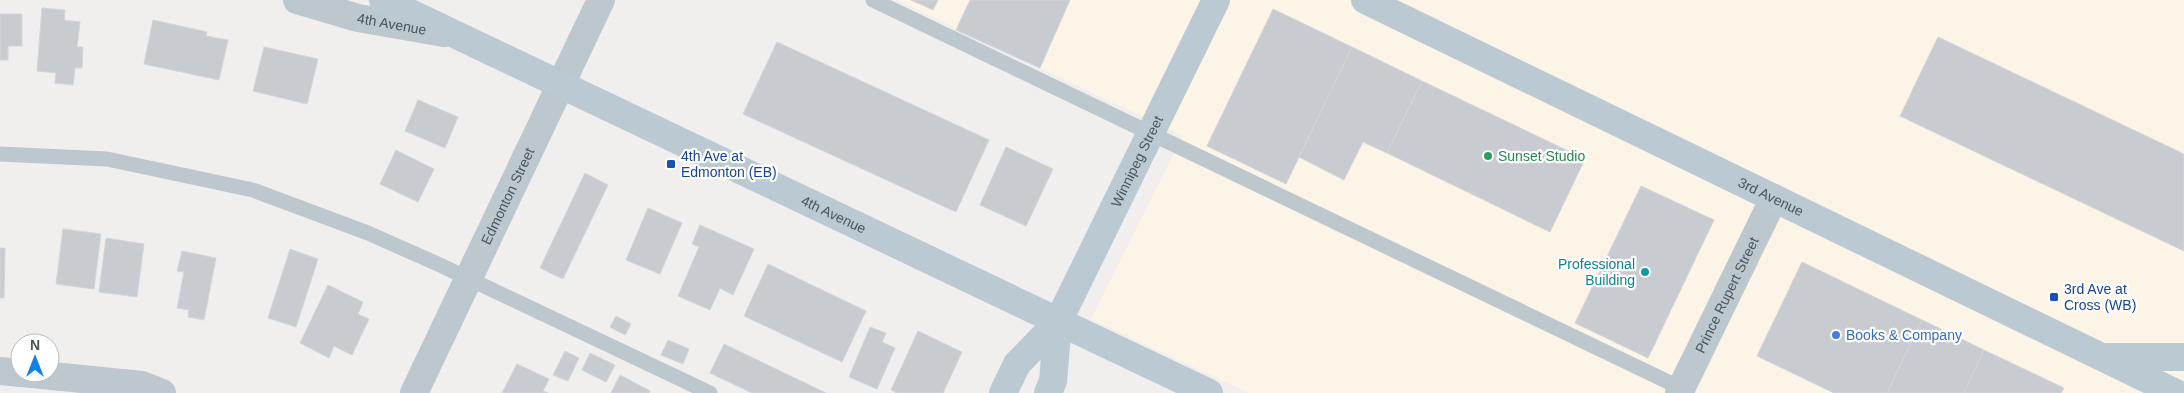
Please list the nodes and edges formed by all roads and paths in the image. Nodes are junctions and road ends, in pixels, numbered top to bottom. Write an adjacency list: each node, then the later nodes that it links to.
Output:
1 (297, 0): 7 (street, 4th Avenue)
2 (383, 0): 7 (main road, 4th Avenue)
3 (601, 0): 8 (street, Edmonton Street)
4 (873, 0): 9 (lane)
5 (1216, 0): 9 (main road, Winnipeg Street)
6 (1365, 0): 11 (main road, 3rd Avenue)
7 (458, 36): 8 (main road, 4th Avenue)
8 (560, 85): 12 (street, Edmonton Street); 13 (main road, 4th Avenue)
9 (1151, 132): 13 (main road, Winnipeg Street); 17 (lane)
10 (0, 154): 12 (lane)
11 (1774, 198): 14 (main road, 3rd Avenue); 17 (street, Prince Rupert Street)
12 (468, 277): 19 (street, Edmonton Street); 20 (lane)
13 (1058, 322): 21 (main road, Winnipeg Street); 22 (main road, Winnipeg Street); 23 (main road, 4th Avenue)
14 (2099, 356): 15 (main road); 24 (main road, 3rd Avenue)
15 (2184, 357)
16 (60, 377): 18 (street)
17 (1684, 391)
18 (162, 393)
19 (414, 393)
20 (710, 393)
21 (1003, 393)
22 (1048, 393)
23 (1209, 393)
24 (2176, 393)

